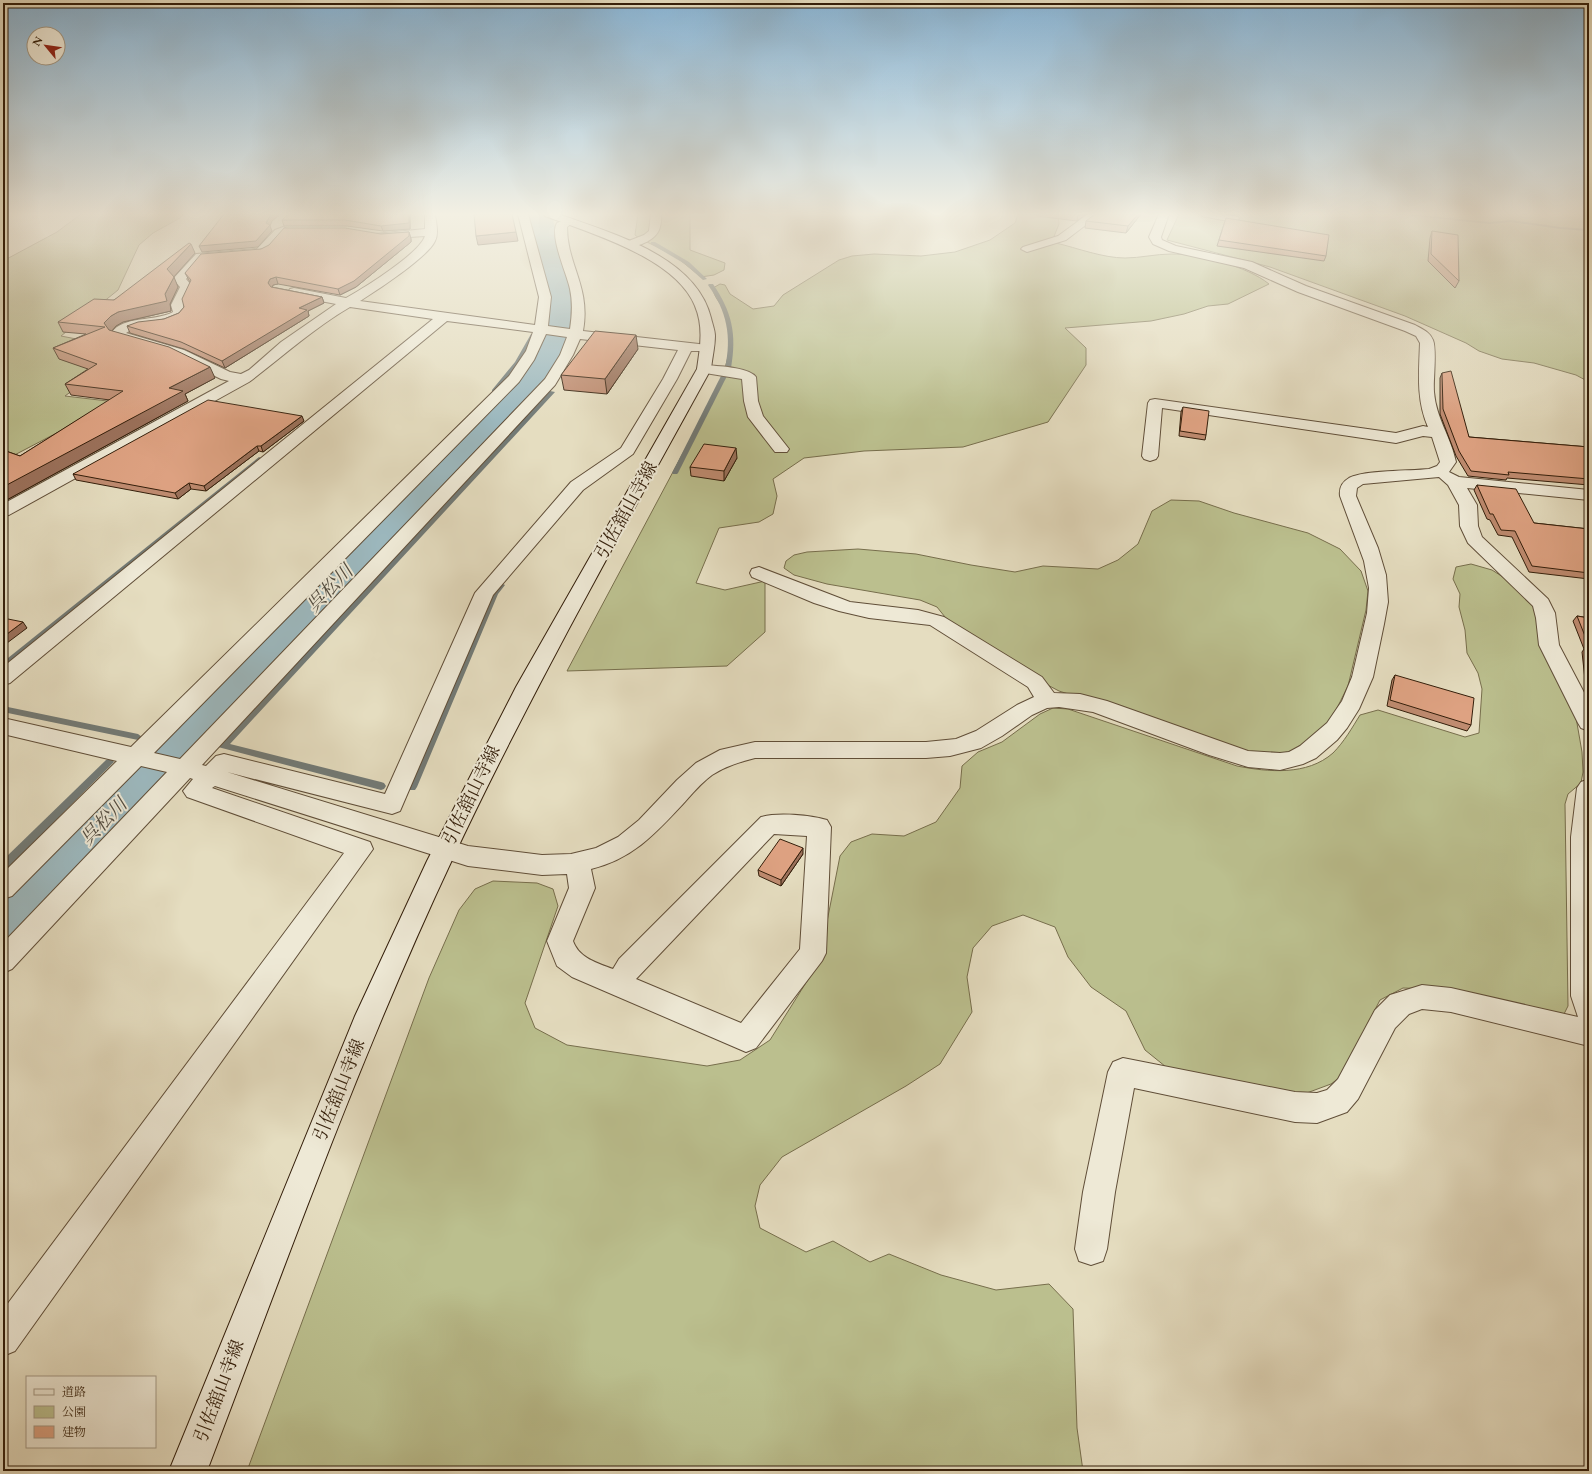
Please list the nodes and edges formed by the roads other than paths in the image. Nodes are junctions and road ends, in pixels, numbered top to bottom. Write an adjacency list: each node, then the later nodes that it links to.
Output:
1 (184, 283): 13 (street)
2 (377, 283): 8 (street)
3 (541, 283): 10 (street)
4 (575, 283): 11 (street)
5 (685, 283): 12 (street, 引佐舘山寺線)
6 (1288, 283): 14 (street)
7 (284, 290): 8 (street)
8 (348, 303): 9 (street); 13 (street)
9 (444, 317): 10 (street); 22 (street)
10 (544, 330): 11 (street); 26 (street)
11 (573, 334): 12 (street); 27 (street)
12 (699, 355): 15 (street); 27 (street); 29 (street, 引佐舘山寺線)
13 (244, 379): 20 (street)
14 (1438, 433): 16 (street); 17 (street)
15 (781, 449)
16 (1150, 456)
17 (1437, 472): 18 (street); 23 (street)
18 (1455, 482): 19 (street); 24 (street)
19 (1589, 495)
20 (3, 511)
21 (759, 573): 23 (street)
22 (3, 678)
23 (1048, 702): 30 (street)
24 (1589, 723)
25 (3, 726): 26 (street)
26 (139, 758): 27 (street); 31 (street)
27 (191, 771): 29 (street); 32 (street); 37 (street)
28 (1589, 788): 34 (street)
29 (445, 848): 30 (street); 38 (street, 引佐舘山寺線)
30 (577, 863): 33 (street)
31 (3, 889)
32 (3, 961)
33 (618, 985): 33 (street)
34 (1589, 1010)
35 (1589, 1033): 36 (street)
36 (1091, 1249)
37 (3, 1339)
38 (188, 1471)

